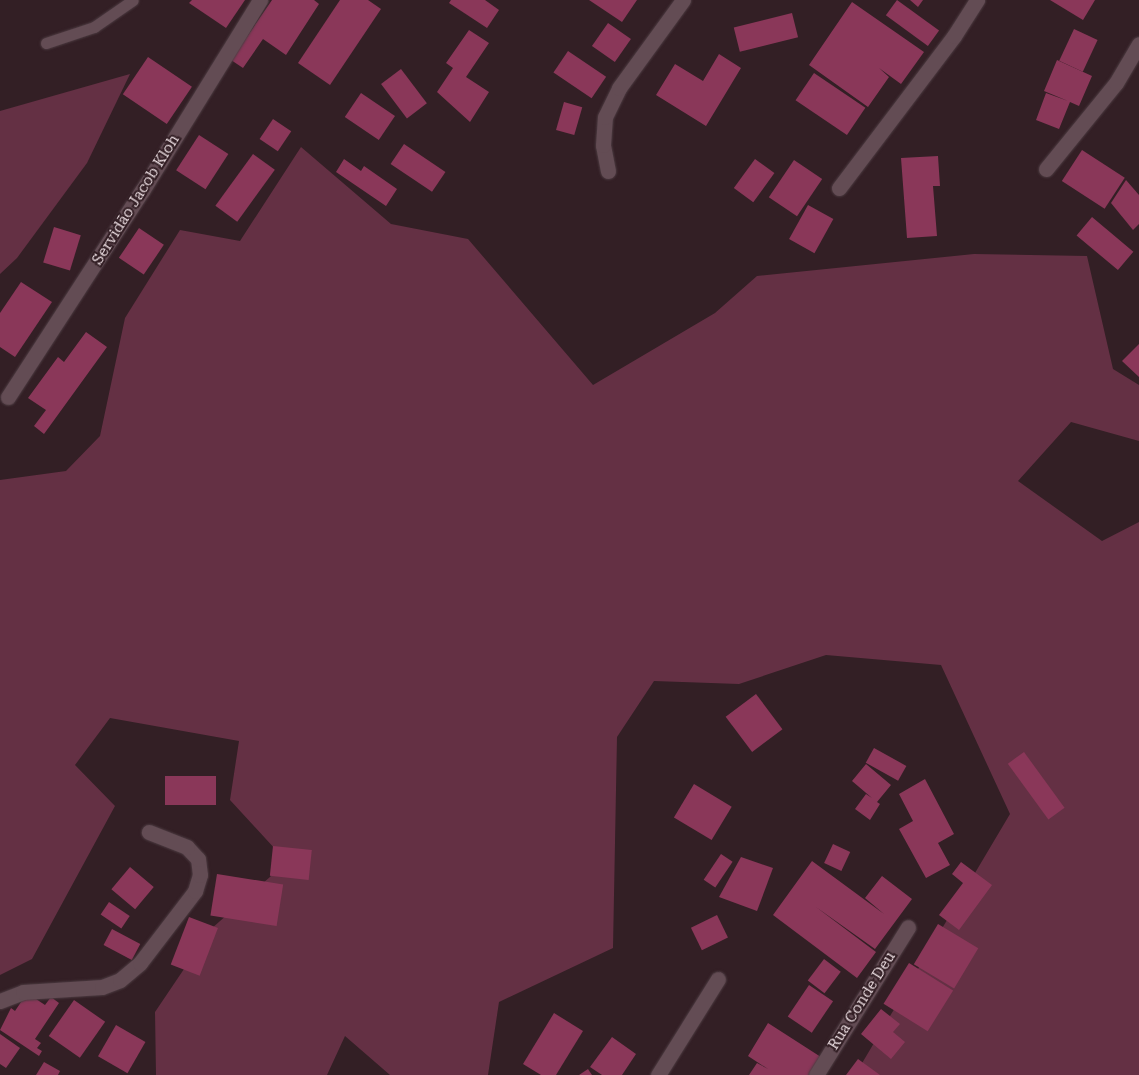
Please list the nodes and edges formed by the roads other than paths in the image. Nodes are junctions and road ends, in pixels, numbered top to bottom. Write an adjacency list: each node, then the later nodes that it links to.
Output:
1 (133, 0): 5 (lane)
2 (260, 0): 10 (street, Servidão Jacob Kloh)
3 (684, 0): 8 (street)
4 (976, 0): 9 (street)
5 (46, 44)
6 (1139, 44): 7 (street)
7 (1046, 169)
8 (608, 171)
9 (839, 188)
10 (8, 397)
11 (149, 832): 14 (street)
12 (908, 927): 16 (street, Rua Conde Deu)
13 (718, 979): 15 (street)
14 (0, 1001)
15 (658, 1075)
16 (816, 1075)

